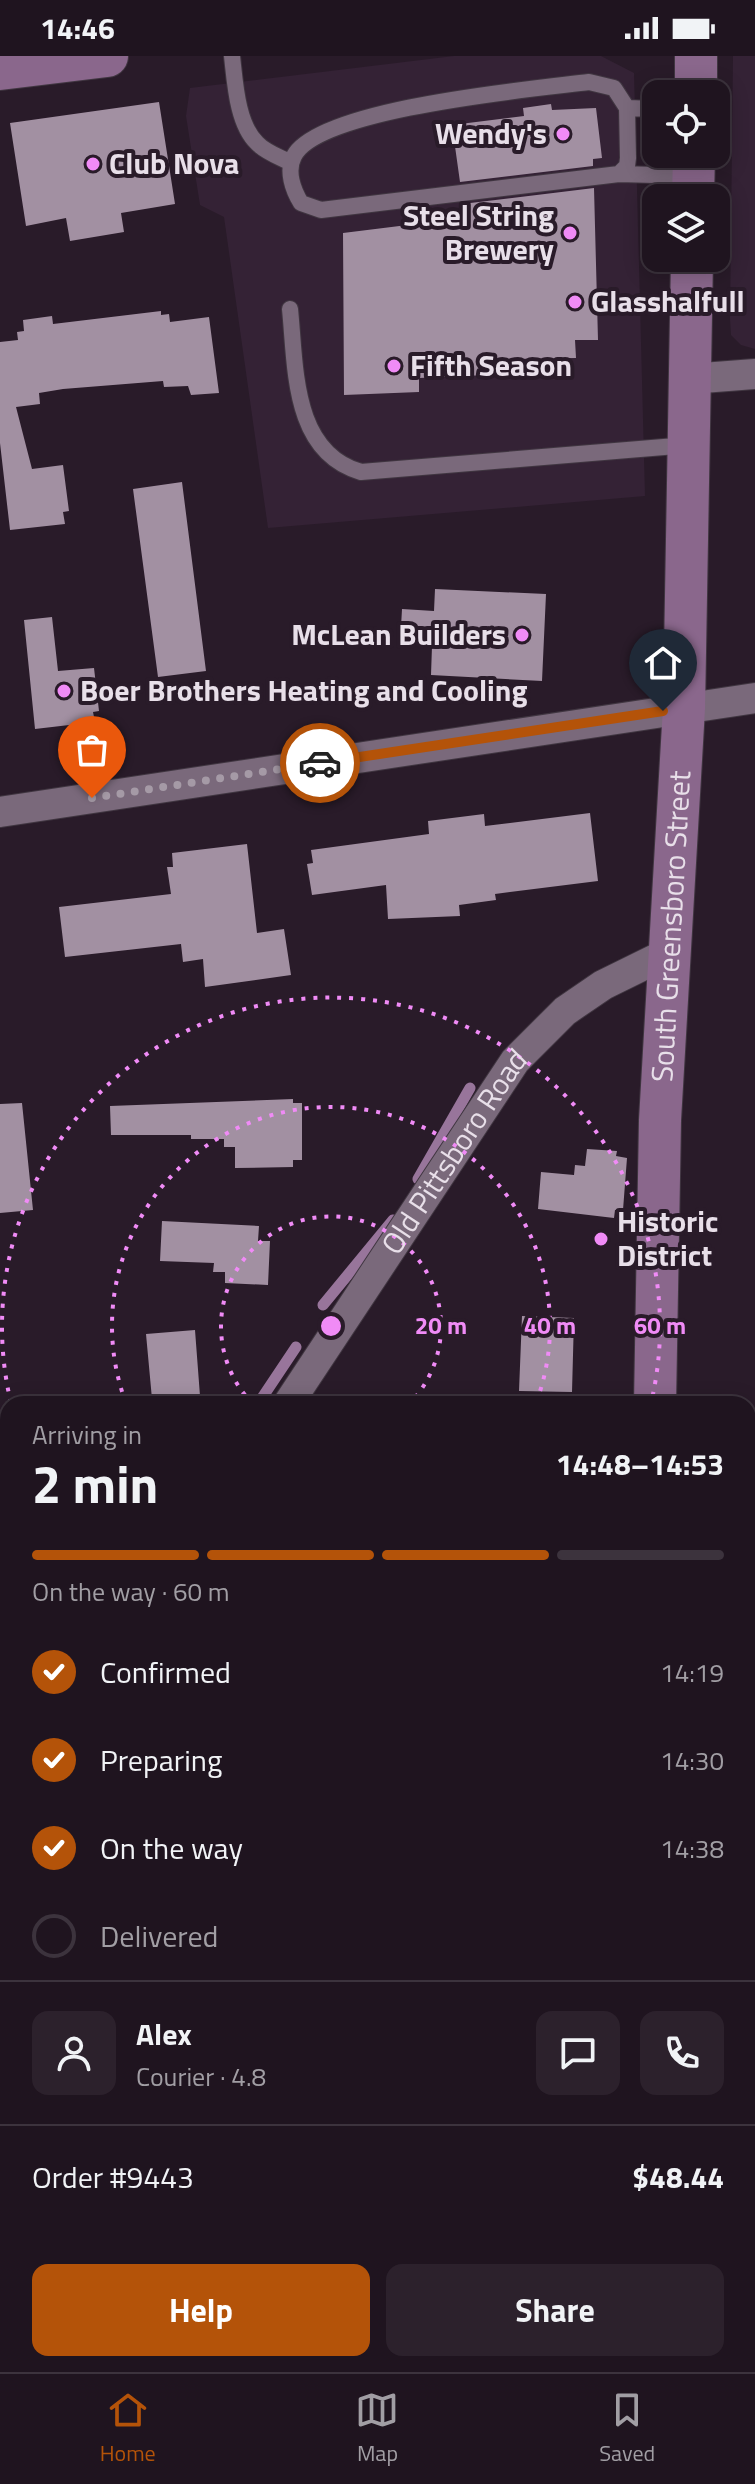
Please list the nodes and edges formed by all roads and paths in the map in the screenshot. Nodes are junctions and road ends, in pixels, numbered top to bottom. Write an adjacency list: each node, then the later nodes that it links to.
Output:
1 (107, 56): 4 (main road)
2 (232, 56): 8 (lane)
3 (696, 56): 5 (main road)
4 (0, 69)
5 (696, 80)
6 (627, 108): 7 (lane); 8 (lane); 9 (lane)
7 (642, 109)
8 (291, 163): 9 (lane)
9 (619, 174): 10 (lane)
10 (694, 176)
11 (692, 272): 14 (main road, South Greensboro Street)
12 (290, 309): 15 (lane)
13 (755, 374): 14 (street)
14 (689, 379): 15 (main road, South Greensboro Street)
15 (688, 445): 17 (main road, South Greensboro Street)
16 (755, 698): 17 (street)
17 (684, 708): 18 (street); 19 (main road, South Greensboro Street)
18 (0, 812)
19 (670, 952): 20 (street, Old Pittsboro Road); 21 (main road, South Greensboro Street)
20 (293, 1396)
21 (655, 1396)

